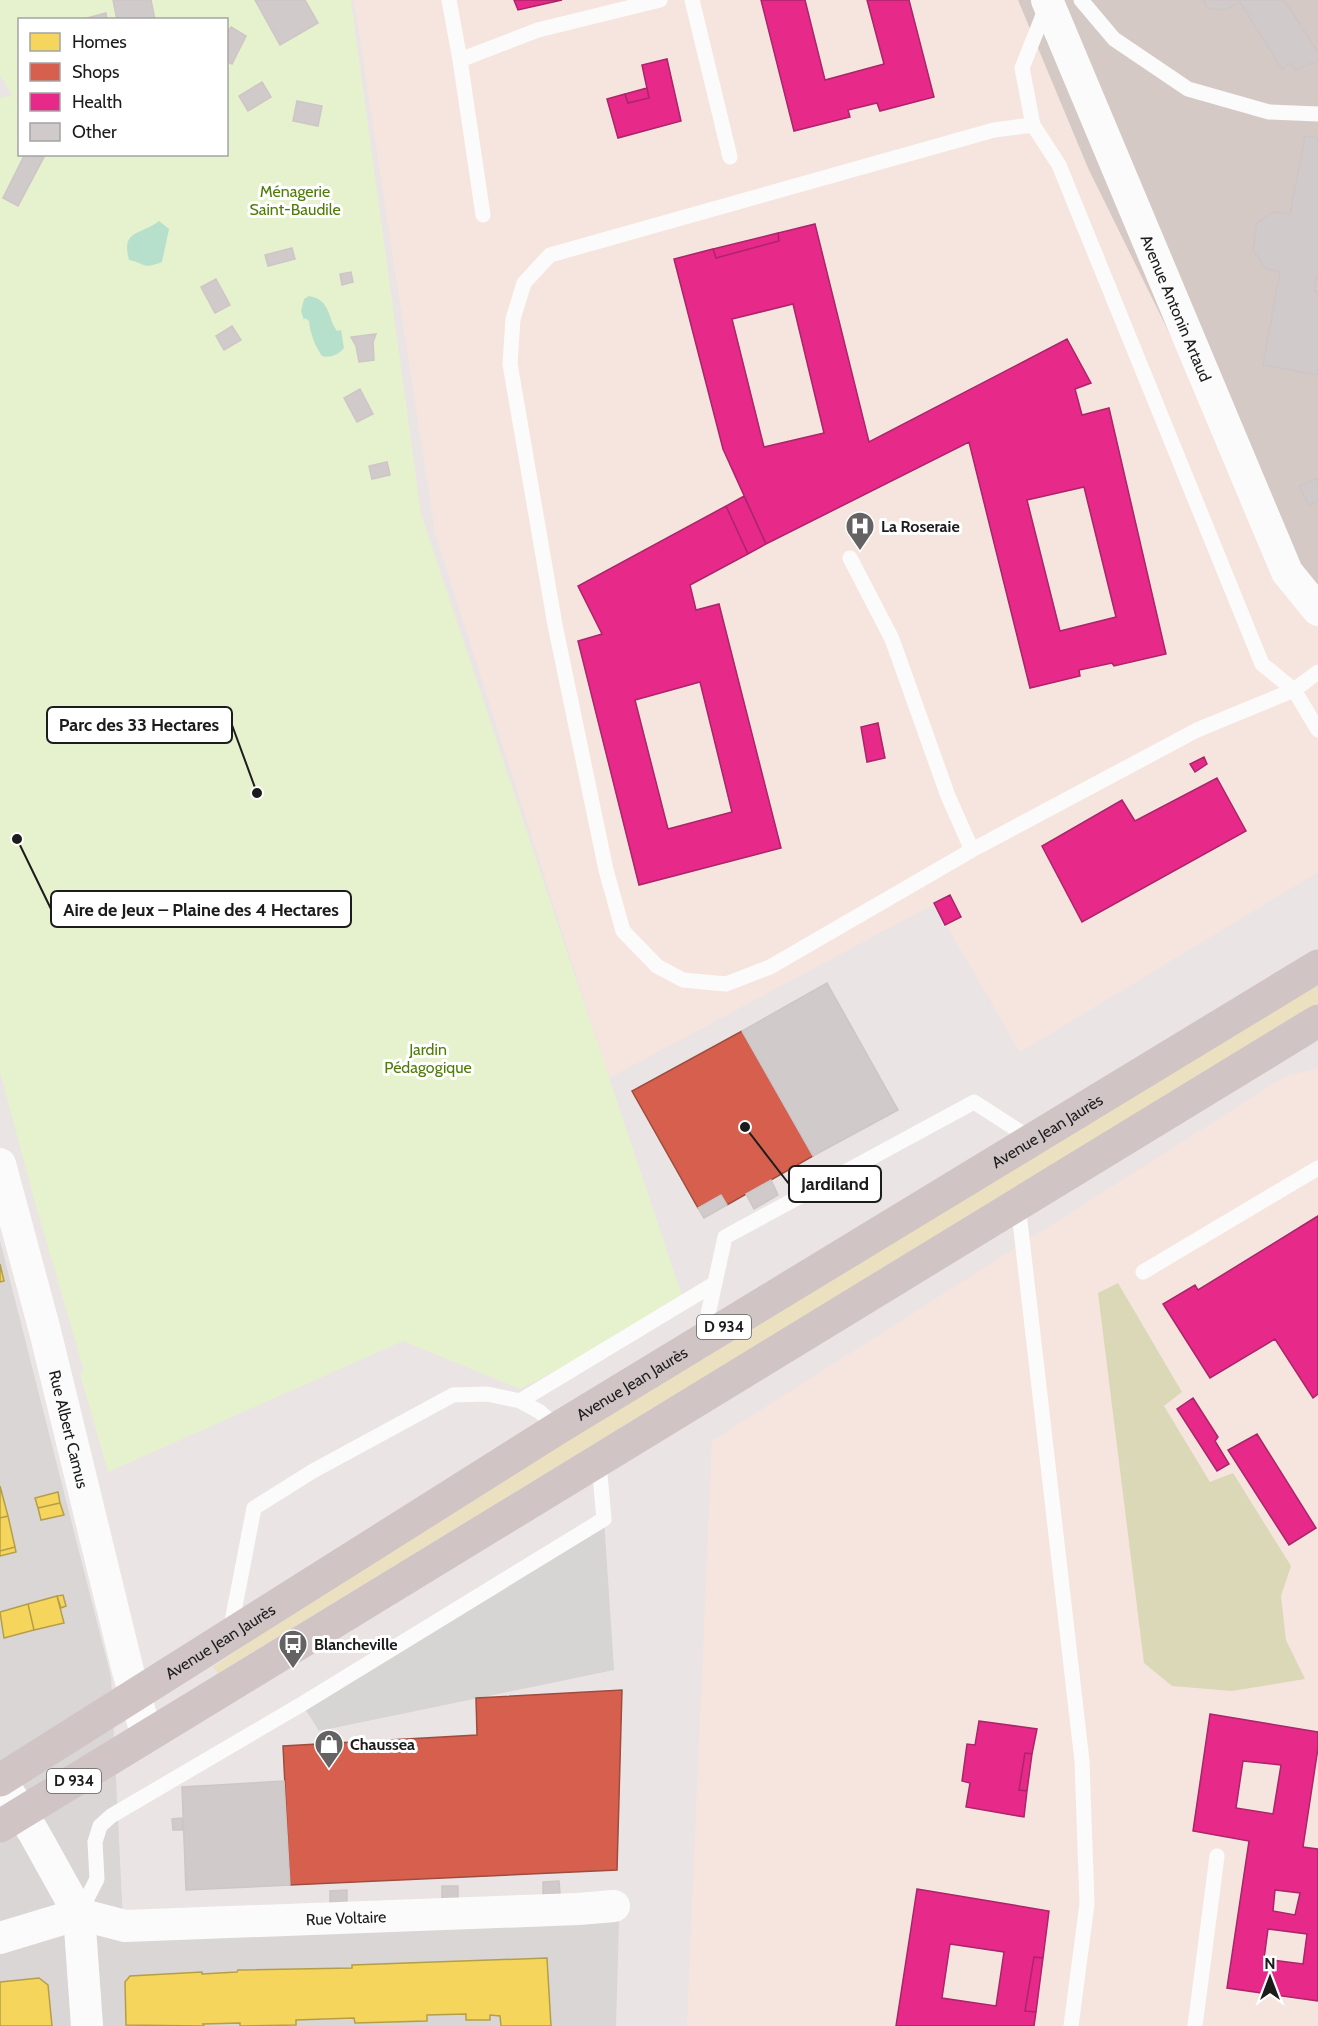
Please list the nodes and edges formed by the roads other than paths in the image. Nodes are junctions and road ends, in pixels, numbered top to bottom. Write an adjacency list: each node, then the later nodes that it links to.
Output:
1 (449, 0): 6 (lane)
2 (660, 0): 6 (lane)
3 (692, 0): 9 (lane)
4 (1081, 0): 7 (lane)
5 (1047, 1): 8 (lane); 12 (street, Avenue Antonin Artaud)
6 (460, 60): 10 (lane)
7 (1318, 114)
8 (1033, 125): 14 (lane); 16 (lane)
9 (730, 157)
10 (483, 215)
11 (850, 558): 16 (lane)
12 (1318, 610)
13 (1318, 672): 14 (lane)
14 (1294, 690): 15 (lane); 16 (lane)
15 (1318, 730)
16 (972, 850)
17 (1318, 966): 19 (main road, Avenue Jean Jaurès / D 934)
18 (1311, 1028): 22 (main road, D 934)
19 (1033, 1140): 24 (lane); 25 (main road, Avenue Jean Jaurès / D 934)
20 (0, 1164): 30 (street, Rue Albert Camus)
21 (1318, 1168): 23 (lane)
22 (1018, 1204): 28 (main road, D 934); 39 (lane)
23 (1143, 1272)
24 (714, 1284): 25 (lane); 26 (lane)
25 (702, 1340): 27 (main road, Avenue Jean Jaurès / D 934)
26 (520, 1401): 27 (lane); 29 (lane)
27 (558, 1428): 29 (main road, Avenue Jean Jaurès / D 934)
28 (596, 1461): 31 (main road, D 934); 36 (lane)
29 (230, 1635): 30 (main road, Avenue Jean Jaurès / D 934)
30 (134, 1695): 31 (street, Rue Albert Camus); 32 (main road, D 934)
31 (147, 1736): 33 (main road, D 934)
32 (0, 1780): 33 (street)
33 (11, 1819): 36 (street)
34 (1217, 1856): 40 (lane)
35 (615, 1906): 36 (street, Rue Voltaire)
36 (80, 1914): 37 (street); 38 (street)
37 (0, 1938)
38 (87, 2026)
39 (1071, 2026)
40 (1195, 2026)

